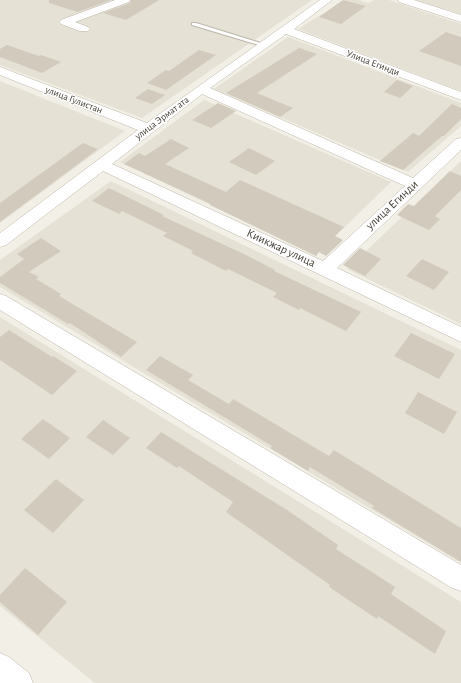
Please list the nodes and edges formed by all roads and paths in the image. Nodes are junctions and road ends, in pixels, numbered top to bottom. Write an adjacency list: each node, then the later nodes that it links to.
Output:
1 (125, 0): 6 (street)
2 (327, 0): 7 (street, улица Эрмат ата)
3 (403, 0): 4 (street)
4 (461, 19)
5 (194, 24): 8 (lane)
6 (84, 29)
7 (286, 30): 8 (street, улица Эрмат ата); 11 (street, Улица Егинди)
8 (264, 45): 10 (street, улица Эрмат ата)
9 (0, 71): 12 (street, улица Гулистан)
10 (201, 89): 12 (street, улица Эрмат ата); 15 (street)
11 (461, 96)
12 (148, 128): 14 (street, улица Эрмат ата)
13 (461, 142): 15 (street, улица Егинди)
14 (100, 164): 16 (street, улица Эрмат ата); 17 (street, Киикжар улица)
15 (414, 184): 17 (street, улица Егинди)
16 (0, 241)
17 (325, 269): 19 (street, Киикжар улица)
18 (0, 301): 20 (street)
19 (461, 335)
20 (461, 579)
21 (0, 666): 22 (street)
22 (19, 683)

